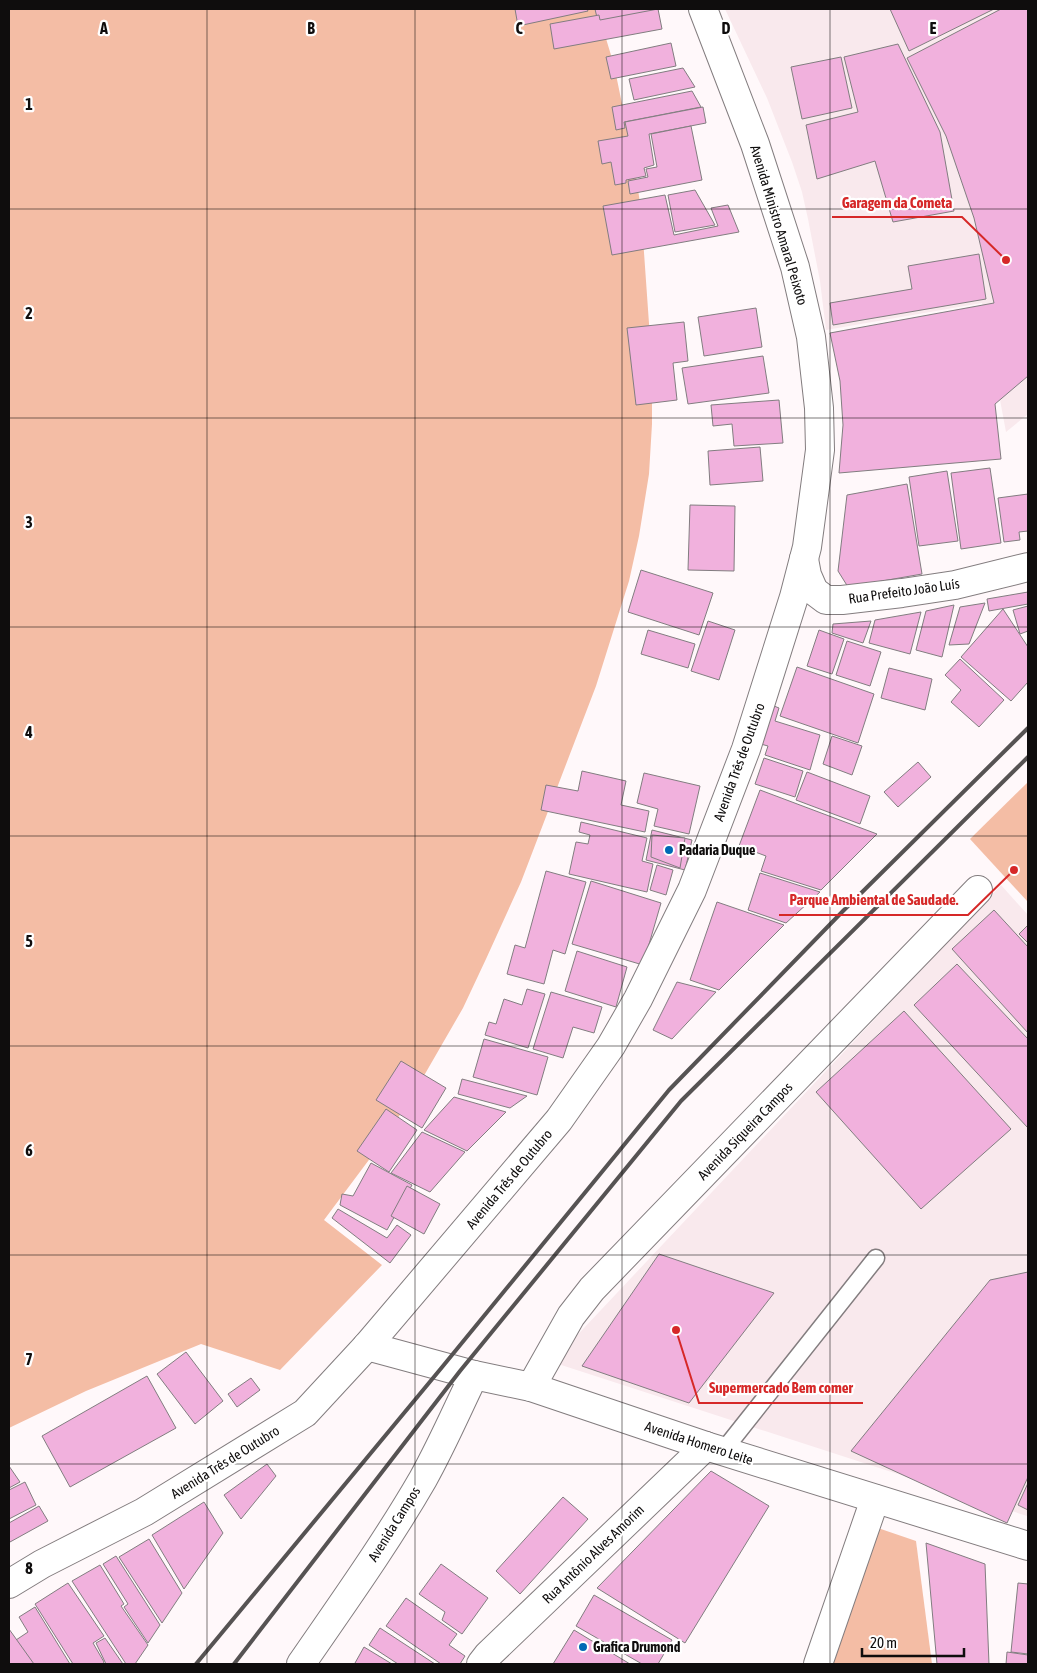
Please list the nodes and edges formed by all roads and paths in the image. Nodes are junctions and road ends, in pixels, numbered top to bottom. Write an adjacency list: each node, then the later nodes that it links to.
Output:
1 (703, 9): 2 (street, Avenida Ministro Amaral Peixoto)
2 (804, 559): 4 (street, Avenida Ministro Amaral Peixoto); 5 (street)
3 (1028, 567): 5 (street, Rua Prefeito João Luís)
4 (794, 598): 6 (street, Avenida Três de Outubro)
5 (826, 600): 6 (street)
6 (779, 644): 9 (street, Avenida Três de Outubro)
7 (978, 890): 11 (street, Avenida Siqueira Campos)
8 (876, 1258): 12 (lane)
9 (368, 1346): 10 (street, Avenida Homero Leite); 15 (street, Avenida Três de Outubro)
10 (474, 1375): 11 (street, Avenida Homero Leite); 16 (street, Avenida Campos)
11 (531, 1388): 12 (street, Avenida Homero Leite)
12 (714, 1449): 13 (street, Avenida Homero Leite); 17 (street, Rua Antônio Alves Amorim)
13 (875, 1498): 14 (street, Avenida Homero Leite); 18 (street)
14 (1028, 1546)
15 (9, 1584)
16 (301, 1664)
17 (481, 1664)
18 (818, 1664)

